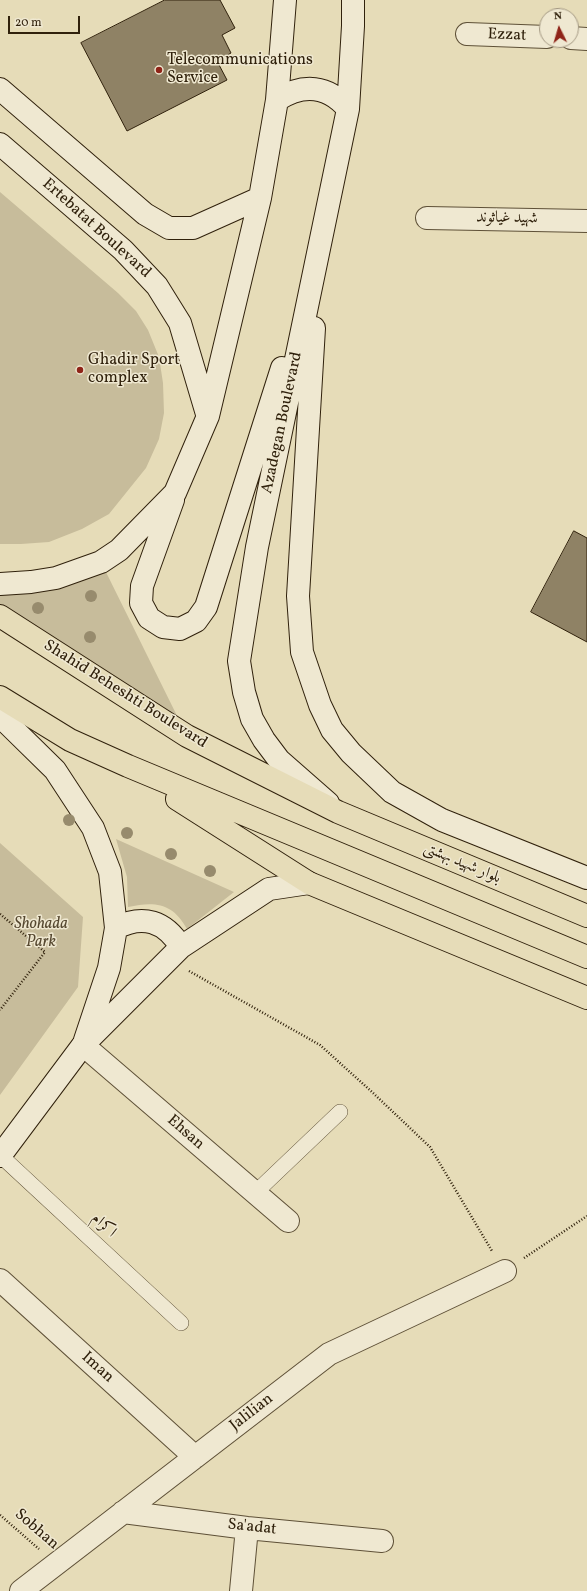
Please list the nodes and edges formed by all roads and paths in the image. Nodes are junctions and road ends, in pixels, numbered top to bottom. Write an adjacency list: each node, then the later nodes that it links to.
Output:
1 (286, 0): 6 (street)
2 (353, 0): 7 (street, Azadegan Boulevard)
3 (467, 34): 4 (street, Ezzat)
4 (539, 38)
5 (0, 89): 9 (street)
6 (277, 100): 7 (street); 9 (street)
7 (348, 109): 12 (street, Azadegan Boulevard)
8 (0, 144): 13 (street, Ertebatat Boulevard)
9 (260, 198): 13 (street)
10 (428, 218): 11 (street, شهید غیاثوند)
11 (587, 221)
12 (319, 250): 14 (street); 20 (street, Azadegan Boulevard); 21 (street)
13 (208, 416): 14 (street)
14 (175, 493): 15 (street)
15 (0, 584)
16 (0, 616): 20 (main road, Shahid Beheshti Boulevard)
17 (0, 697): 19 (main road)
18 (0, 716): 25 (street)
19 (128, 766): 22 (main road); 27 (main road)
20 (338, 812): 24 (main road, بلوار شهید بهشتی)
21 (587, 878)
22 (308, 883): 26 (street); 28 (main road)
23 (0, 914): 29 (path)
24 (587, 916)
25 (116, 928): 26 (street); 30 (street)
26 (174, 953): 30 (street); 36 (path)
27 (587, 957)
28 (587, 998)
29 (0, 1010)
30 (83, 1045): 32 (street); 33 (street, Ehsan)
31 (340, 1112): 33 (lane)
32 (0, 1155): 38 (lane, اکرام)
33 (255, 1193): 35 (street, Ehsan)
34 (587, 1216): 36 (path)
35 (288, 1221)
36 (505, 1271): 39 (street, Jalilian)
37 (0, 1280): 39 (street, Iman)
38 (180, 1323)
39 (194, 1457): 40 (street, Jalilian)
40 (123, 1512): 42 (street, Sa'adat); 44 (street, Jalilian)
41 (0, 1515): 44 (path, Sobhan)
42 (248, 1528): 43 (street, Sa'adat); 46 (street)
43 (382, 1541)
44 (56, 1564): 45 (street, Jalilian)
45 (21, 1591)
46 (241, 1591)

